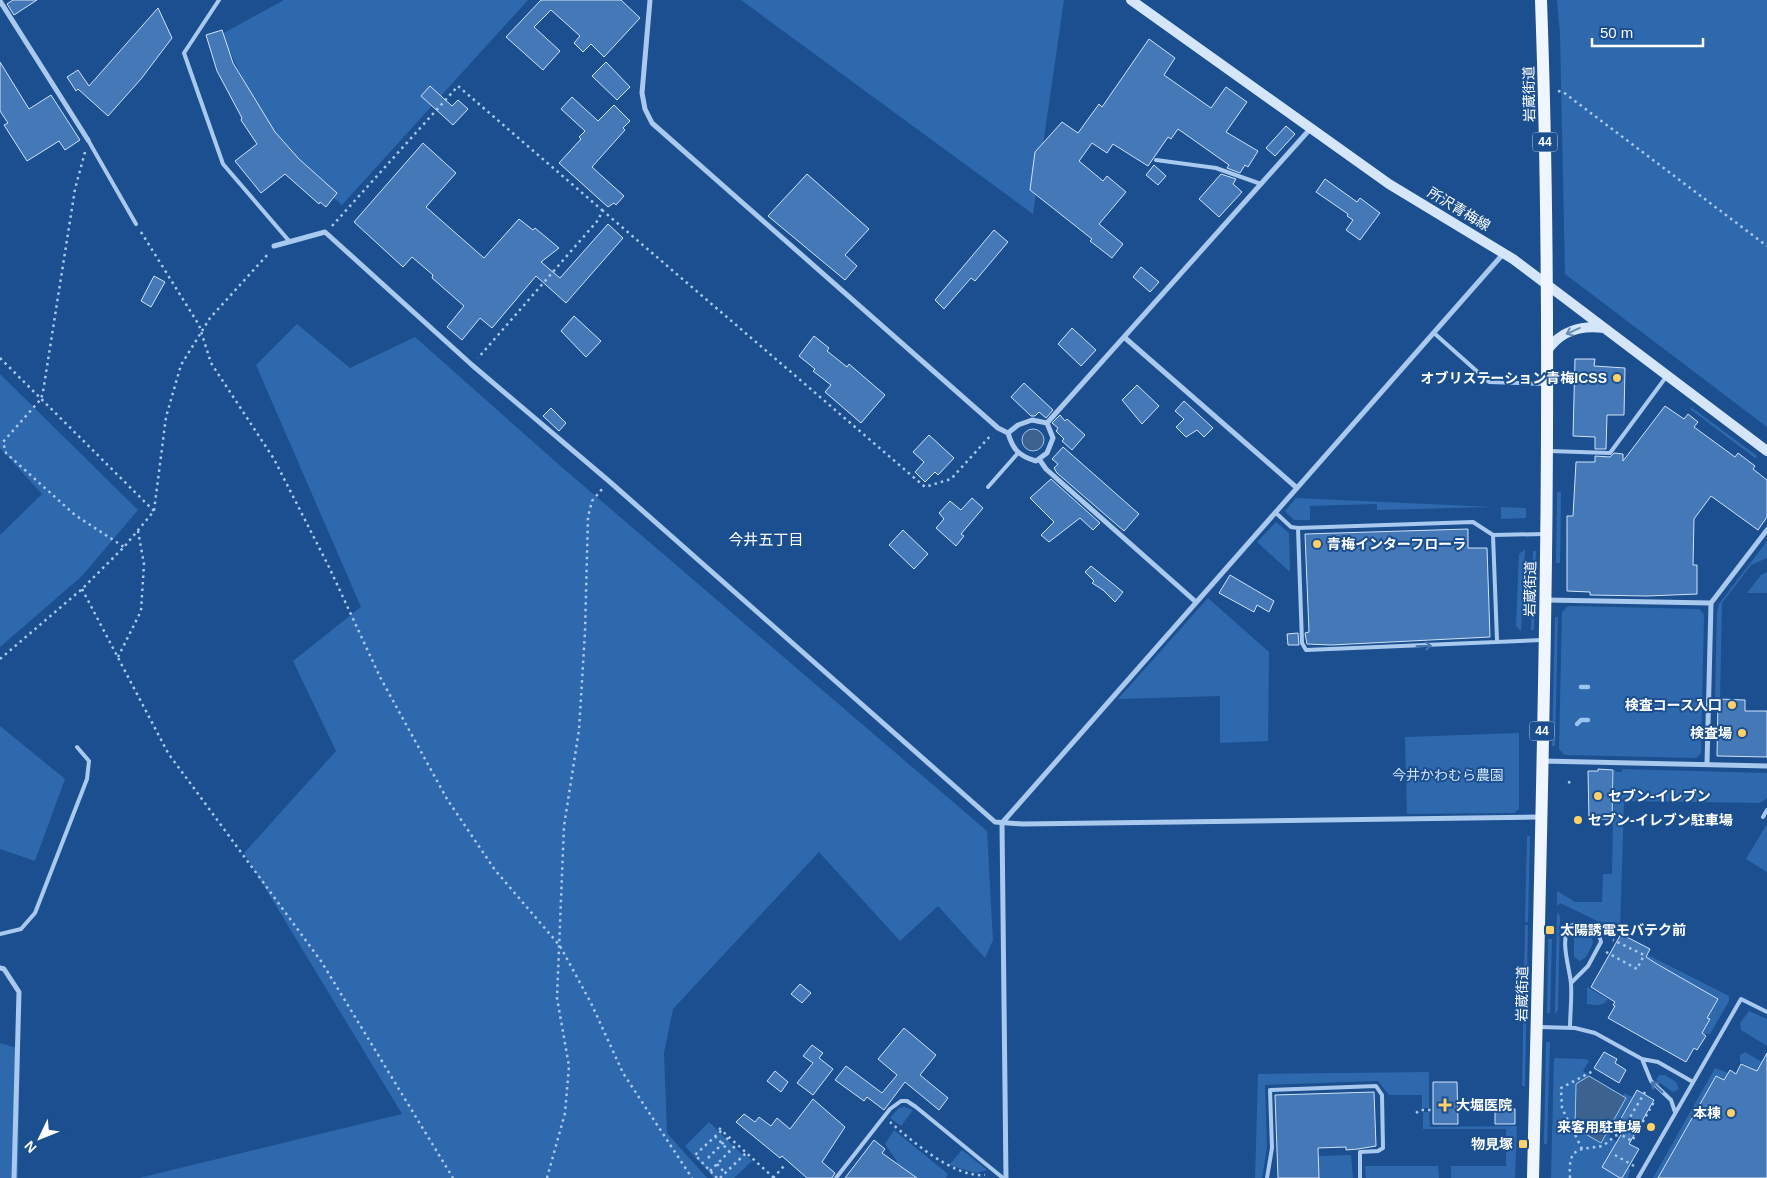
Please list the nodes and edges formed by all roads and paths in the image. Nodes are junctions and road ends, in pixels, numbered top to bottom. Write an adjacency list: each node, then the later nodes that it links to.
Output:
1 (219, 0): 14 (lane)
2 (650, 0): 30 (street)
3 (1131, 0): 7 (main road, 所沢青梅線)
4 (1541, 0): 6 (main road, 岩蔵街道 / 44)
5 (0, 1): 8 (street)
6 (1544, 88): 16 (path); 18 (main road, 岩蔵街道 / 44)
7 (1311, 127): 10 (street); 17 (main road, 所沢青梅線)
8 (88, 140): 12 (lane); 28 (path)
9 (1156, 160): 10 (lane)
10 (1261, 184): 22 (street)
11 (602, 210): 13 (path); 25 (path); 30 (path)
12 (136, 224): 20 (path)
13 (326, 232): 14 (street); 25 (street)
14 (290, 242): 15 (street)
15 (274, 246): 20 (path)
16 (1767, 246)
17 (1504, 253): 18 (main road, 所沢青梅線); 21 (street)
18 (1547, 284): 19 (main road, 所沢青梅線); 23 (main road, 岩蔵街道 / 44)
19 (1605, 328): 23 (main road, one-way to 23); 26 (main road, 所沢青梅線)
20 (201, 331): 39 (path); 67 (path)
21 (1434, 333): 27 (lane); 38 (street)
22 (1124, 337): 29 (street); 38 (street)
23 (1547, 352): 27 (main road, 岩蔵街道 / 44)
24 (0, 358): 28 (path)
25 (472, 365): 36 (street)
26 (1668, 375): 32 (main road, 所沢青梅線); 33 (lane)
27 (1547, 384): 33 (main road, 岩蔵街道 / 44)
28 (41, 399): 39 (path); 46 (path)
29 (1047, 423): 31 (street); 35 (street)
30 (998, 428): 31 (street)
31 (1008, 433): 34 (street)
32 (1767, 450)
33 (1546, 451): 44 (main road, 岩蔵街道 / 44)
34 (1018, 453): 35 (street); 37 (lane)
35 (1039, 458): 49 (street)
36 (610, 482): 64 (street); 67 (path)
37 (988, 487)
38 (1297, 488): 40 (street)
39 (154, 511): 43 (path)
40 (1275, 512): 41 (lane); 49 (street)
41 (1298, 528): 45 (lane); 51 (lane, one-way to 51)
42 (1767, 530): 50 (street)
43 (138, 531): 46 (path); 53 (path)
44 (1546, 534): 45 (lane); 48 (main road, 岩蔵街道 / 44)
45 (1493, 535): 51 (lane)
46 (124, 547): 47 (path)
47 (82, 589): 53 (path); 54 (path)
48 (1545, 600): 50 (street); 52 (main road, 岩蔵街道 / 44)
49 (1196, 602): 64 (street)
50 (1711, 603): 57 (street)
51 (1497, 640): 52 (lane)
52 (1544, 640): 56 (main road, 岩蔵街道 / 44)
53 (118, 657): 100 (path)
54 (0, 659)
55 (77, 747): 65 (lane)
56 (1542, 761): 57 (street); 62 (main road, 岩蔵街道 / 44)
57 (1707, 764): 58 (street)
58 (1767, 766)
59 (1568, 782): 60 (path)
60 (1572, 783)
61 (1767, 810): 63 (lane)
62 (1541, 817): 64 (street); 72 (main road, 岩蔵街道 / 44)
63 (1763, 818)
64 (1002, 823): 106 (street)
65 (0, 934)
66 (1613, 940): 68 (path)
67 (560, 946): 101 (path); 102 (path)
68 (1606, 952)
69 (0, 968): 99 (street)
70 (1571, 983): 70 (lane); 73 (lane)
71 (1767, 1012): 76 (lane)
72 (1536, 1027): 73 (lane); 109 (main road, 岩蔵街道 / 44)
73 (1570, 1028): 74 (lane)
74 (1642, 1059): 76 (lane); 80 (lane, one-way to 74)
75 (1595, 1070): 88 (path)
76 (1692, 1082): 80 (lane)
77 (1645, 1092): 83 (path)
78 (1656, 1100): 83 (path)
79 (1432, 1110): 81 (path)
80 (1676, 1112): 111 (lane)
81 (1416, 1113)
82 (884, 1117): 97 (path); 97 (lane); 105 (lane)
83 (1620, 1134): 88 (path)
84 (715, 1136): 85 (path); 86 (path); 96 (path)
85 (729, 1137): 86 (path); 87 (path)
86 (722, 1144): 89 (path); 92 (path)
87 (737, 1144): 89 (path); 90 (path)
88 (1582, 1149): 110 (path)
89 (730, 1152): 93 (path)
90 (746, 1152): 98 (path); 104 (path)
91 (1614, 1155): 95 (path)
92 (708, 1158)
93 (717, 1164): 96 (path); 98 (path)
94 (785, 1165): 104 (path)
95 (1634, 1166)
96 (710, 1171): 103 (path)
97 (996, 1171): 106 (lane)
98 (725, 1173): 103 (path)
99 (14, 1178)
100 (453, 1178)
101 (548, 1178)
102 (692, 1178)
103 (718, 1178)
104 (774, 1178)
105 (836, 1178)
106 (1004, 1178)
107 (1267, 1178): 108 (lane)
108 (1360, 1178)
109 (1533, 1178)
110 (1570, 1178)
111 (1638, 1178)

